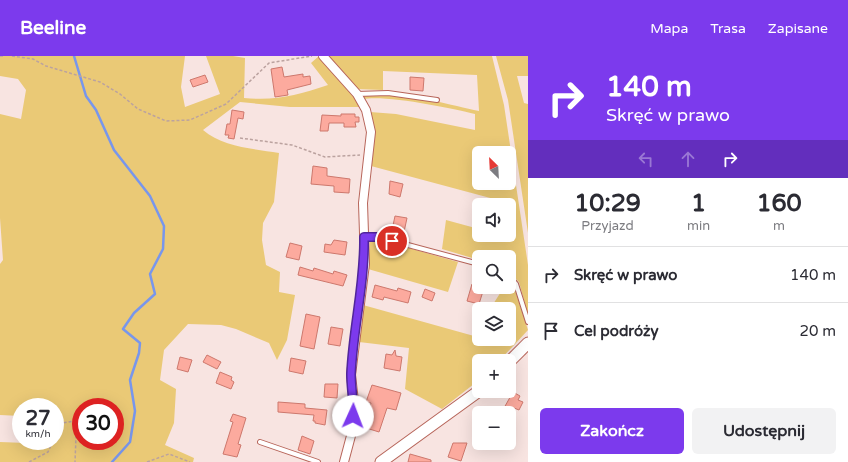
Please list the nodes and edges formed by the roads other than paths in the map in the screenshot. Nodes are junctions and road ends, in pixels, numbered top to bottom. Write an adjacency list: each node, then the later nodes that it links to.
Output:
1 (323, 56): 2 (street)
2 (357, 94): 3 (lane); 4 (street)
3 (437, 100)
4 (364, 237): 5 (lane); 13 (street)
5 (472, 262)
6 (516, 284): 7 (lane)
7 (528, 322)
8 (528, 343): 9 (street)
9 (516, 355)
10 (472, 396): 14 (street)
11 (260, 442): 12 (lane)
12 (318, 462)
13 (344, 462)
14 (381, 462)

